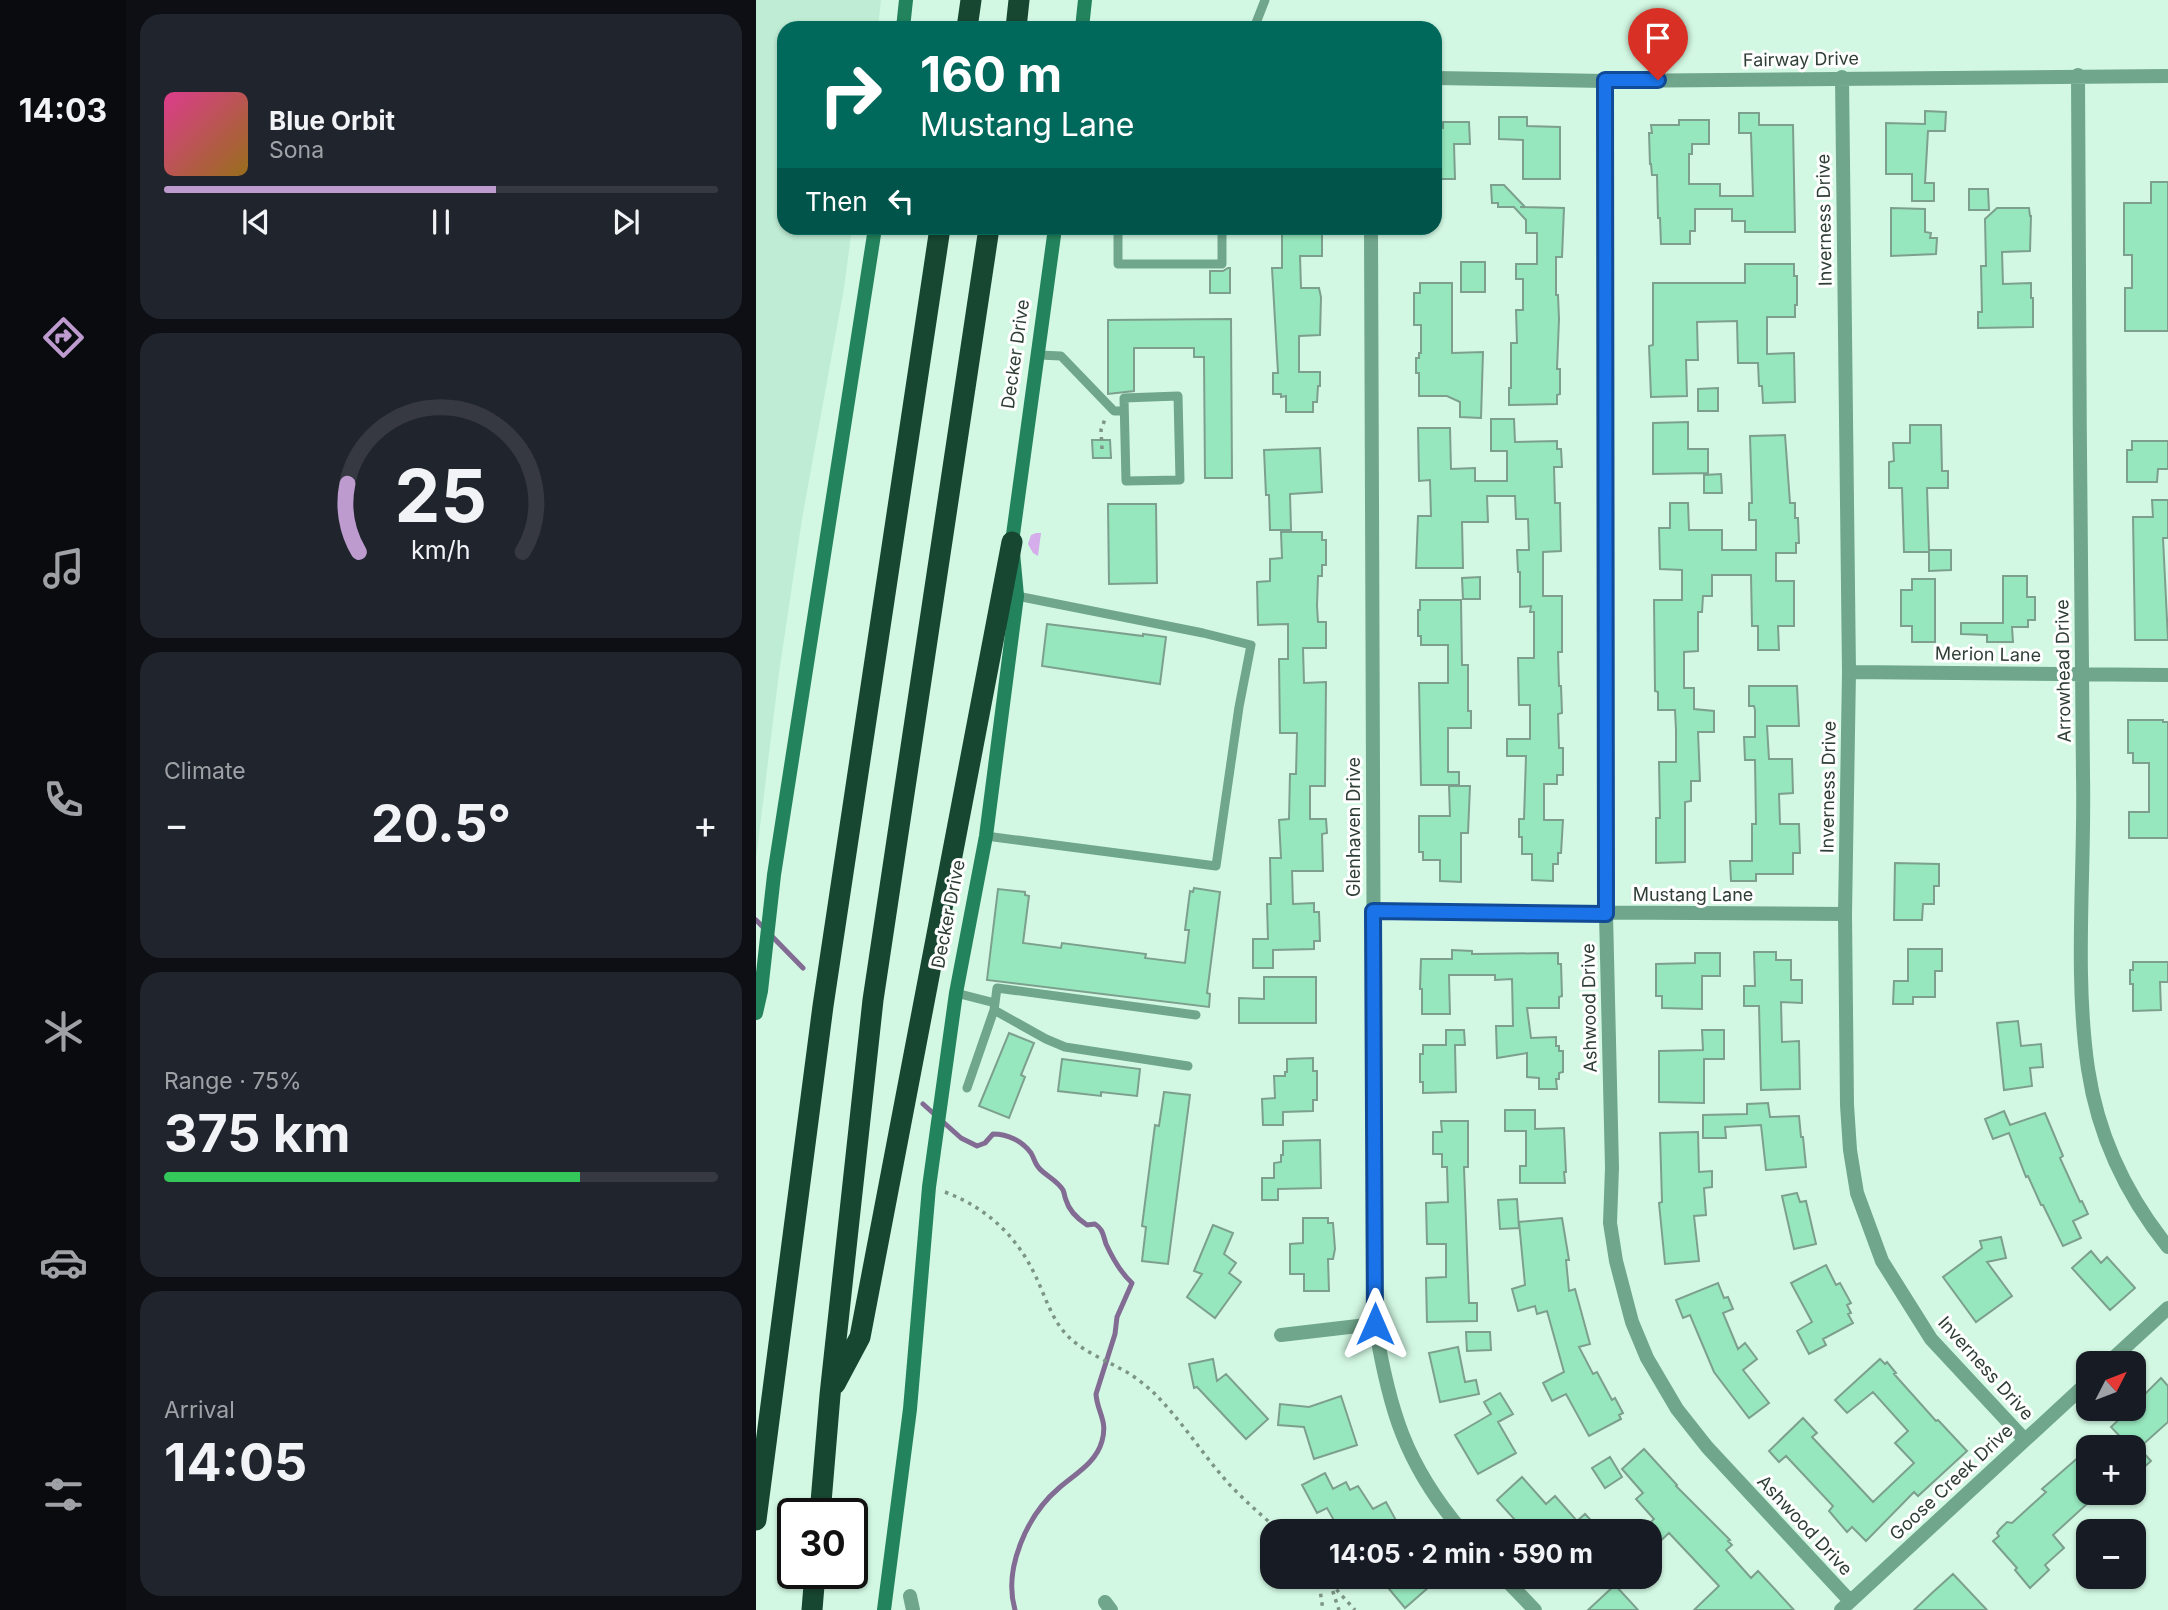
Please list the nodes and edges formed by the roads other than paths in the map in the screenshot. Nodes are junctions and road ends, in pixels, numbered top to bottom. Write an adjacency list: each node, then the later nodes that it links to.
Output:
1 (906, 0): 6 (main road)
2 (971, 0): 7 (highway)
3 (1019, 0): 8 (highway)
4 (1085, 0): 9 (main road)
5 (1265, 0): 10 (lane)
6 (904, 21)
7 (968, 21)
8 (1017, 21)
9 (1083, 21)
10 (1257, 21)
11 (2078, 75): 12 (street, Fairway Drive); 13 (street, Fairway Drive); 28 (street, Arrowhead Drive)
12 (2168, 76)
13 (1842, 77): 15 (street, Fairway Drive); 27 (street, Inverness Drive)
14 (1442, 78): 15 (street, Fairway Drive)
15 (1605, 80): 32 (street, Ashwood Drive)
16 (874, 235): 36 (main road)
17 (939, 235): 50 (highway)
18 (988, 235): 46 (highway)
19 (1054, 235): 23 (main road, Decker Drive)
20 (1118, 235): 21 (lane)
21 (1222, 235)
22 (1371, 235): 31 (street, Glenhaven Drive)
23 (1039, 355): 24 (lane); 25 (main road, Decker Drive)
24 (1119, 411): 24 (lane)
25 (1012, 542): 26 (main road, Decker Drive); 46 (highway)
26 (1017, 596): 30 (main road, Decker Drive); 30 (lane)
27 (1849, 672): 28 (street, Merion Lane); 33 (street, Inverness Drive)
28 (2082, 675): 29 (street, Merion Lane); 40 (street, Arrowhead Drive)
29 (2168, 675)
30 (986, 836): 34 (main road, Decker Drive)
31 (1373, 911): 32 (street, Mustang Lane); 42 (street, Glenhaven Drive)
32 (1606, 914): 33 (street, Mustang Lane); 53 (street, Ashwood Drive)
33 (1845, 914): 47 (street, Inverness Drive)
34 (956, 993): 35 (lane); 55 (main road, Decker Drive)
35 (994, 1006): 37 (lane); 38 (lane); 39 (lane)
36 (756, 1013)
37 (1196, 1015)
38 (1188, 1066)
39 (967, 1088)
40 (2168, 1247)
41 (2168, 1308): 44 (street)
42 (1375, 1324): 43 (street); 49 (street, Glenhaven Drive)
43 (1281, 1335)
44 (2121, 1351)
45 (2076, 1393): 47 (street, Goose Creek Drive)
46 (830, 1395): 48 (highway)
47 (2025, 1440): 53 (street, Goose Creek Drive)
48 (821, 1498)
49 (1452, 1519)
50 (756, 1520)
51 (814, 1589): 54 (highway)
52 (1515, 1589): 56 (street)
53 (1845, 1606)
54 (812, 1610)
55 (884, 1610)
56 (1535, 1610)

